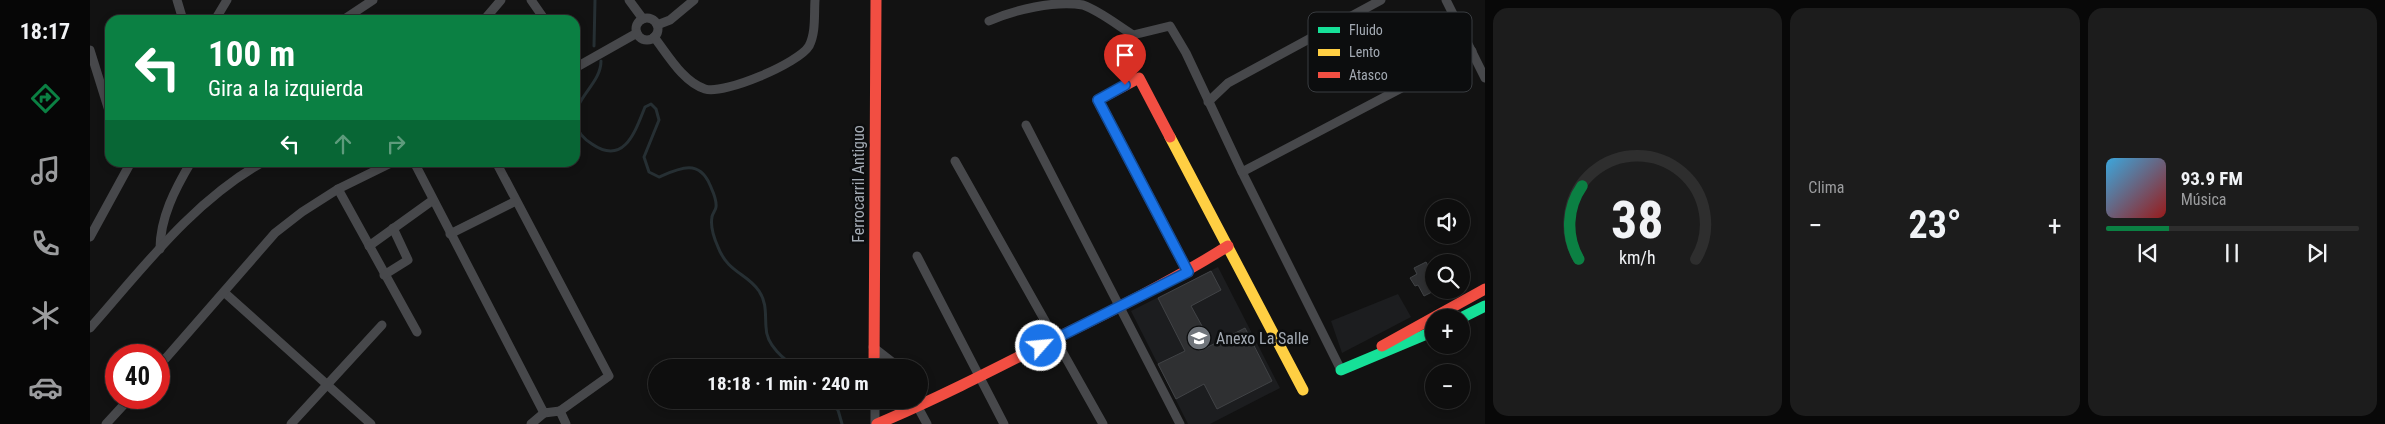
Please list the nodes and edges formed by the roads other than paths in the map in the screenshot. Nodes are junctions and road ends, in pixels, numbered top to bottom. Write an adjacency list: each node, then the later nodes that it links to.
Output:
1 (177, 0): 14 (street)
2 (373, 0): 16 (street)
3 (500, 0): 17 (street)
4 (531, 0): 18 (street)
5 (629, 0): 19 (street)
6 (694, 0): 21 (street)
7 (814, 0): 23 (street)
8 (876, 0): 66 (main road, Ferrocarril Antiguo)
9 (1380, 0): 12 (street)
10 (1446, 0): 13 (street)
11 (228, 1): 15 (street)
12 (1358, 12)
13 (1452, 12)
14 (182, 15)
15 (218, 15)
16 (350, 15)
17 (488, 15)
18 (542, 15)
19 (643, 19): 21 (street); 22 (street)
20 (989, 21): 31 (street)
21 (658, 25): 23 (street)
22 (637, 33): 23 (street); 27 (street)
23 (654, 37)
24 (1308, 39): 31 (street)
25 (90, 50): 30 (street)
26 (1472, 51): 28 (street)
27 (580, 65)
28 (1485, 78)
29 (1394, 92): 40 (street)
30 (105, 98)
31 (1208, 102): 40 (street)
32 (1026, 125): 57 (street)
33 (955, 161): 65 (street)
34 (127, 167): 46 (street)
35 (188, 167): 49 (street)
36 (254, 167): 49 (street)
37 (382, 167): 41 (street)
38 (416, 167): 42 (street)
39 (499, 167): 43 (street)
40 (1242, 172): 70 (street)
41 (338, 189): 47 (street); 54 (street)
42 (432, 200): 44 (street); 45 (street)
43 (516, 201): 45 (street); 79 (street)
44 (393, 228): 47 (street); 52 (street)
45 (450, 234): 80 (street)
46 (90, 236)
47 (369, 246): 52 (street)
48 (1228, 246): 51 (main road); 51 (main road); 73 (main road)
49 (160, 249): 61 (street)
50 (917, 256): 71 (street)
51 (1188, 272): 57 (main road)
52 (384, 275): 63 (street)
53 (1485, 289): 70 (main road)
54 (225, 292): 67 (street); 72 (street)
55 (1485, 296): 58 (main road)
56 (1485, 306): 59 (main road)
57 (1119, 308): 65 (main road); 90 (street)
58 (1461, 309)
59 (1470, 314)
60 (382, 324): 72 (street)
61 (90, 328)
62 (1425, 328): 70 (main road)
63 (417, 332)
64 (1425, 335): 70 (main road)
65 (1056, 338): 71 (main road); 89 (street)
66 (873, 347): 68 (main road, Ferrocarril Antiguo); 69 (street)
67 (170, 354)
68 (874, 359)
69 (889, 359)
70 (1341, 370)
71 (978, 377): 74 (main road); 88 (street)
72 (328, 383): 82 (street); 83 (street)
73 (1303, 390)
74 (928, 399)
75 (120, 409): 81 (street)
76 (875, 409): 86 (street)
77 (906, 409): 86 (main road)
78 (919, 409): 87 (street)
79 (560, 411): 80 (street); 85 (street)
80 (544, 413): 84 (street)
81 (106, 424)
82 (291, 424)
83 (371, 424)
84 (530, 424)
85 (566, 424)
86 (876, 424)
87 (927, 424)
88 (1004, 424)
89 (1103, 424)
90 (1180, 424)

